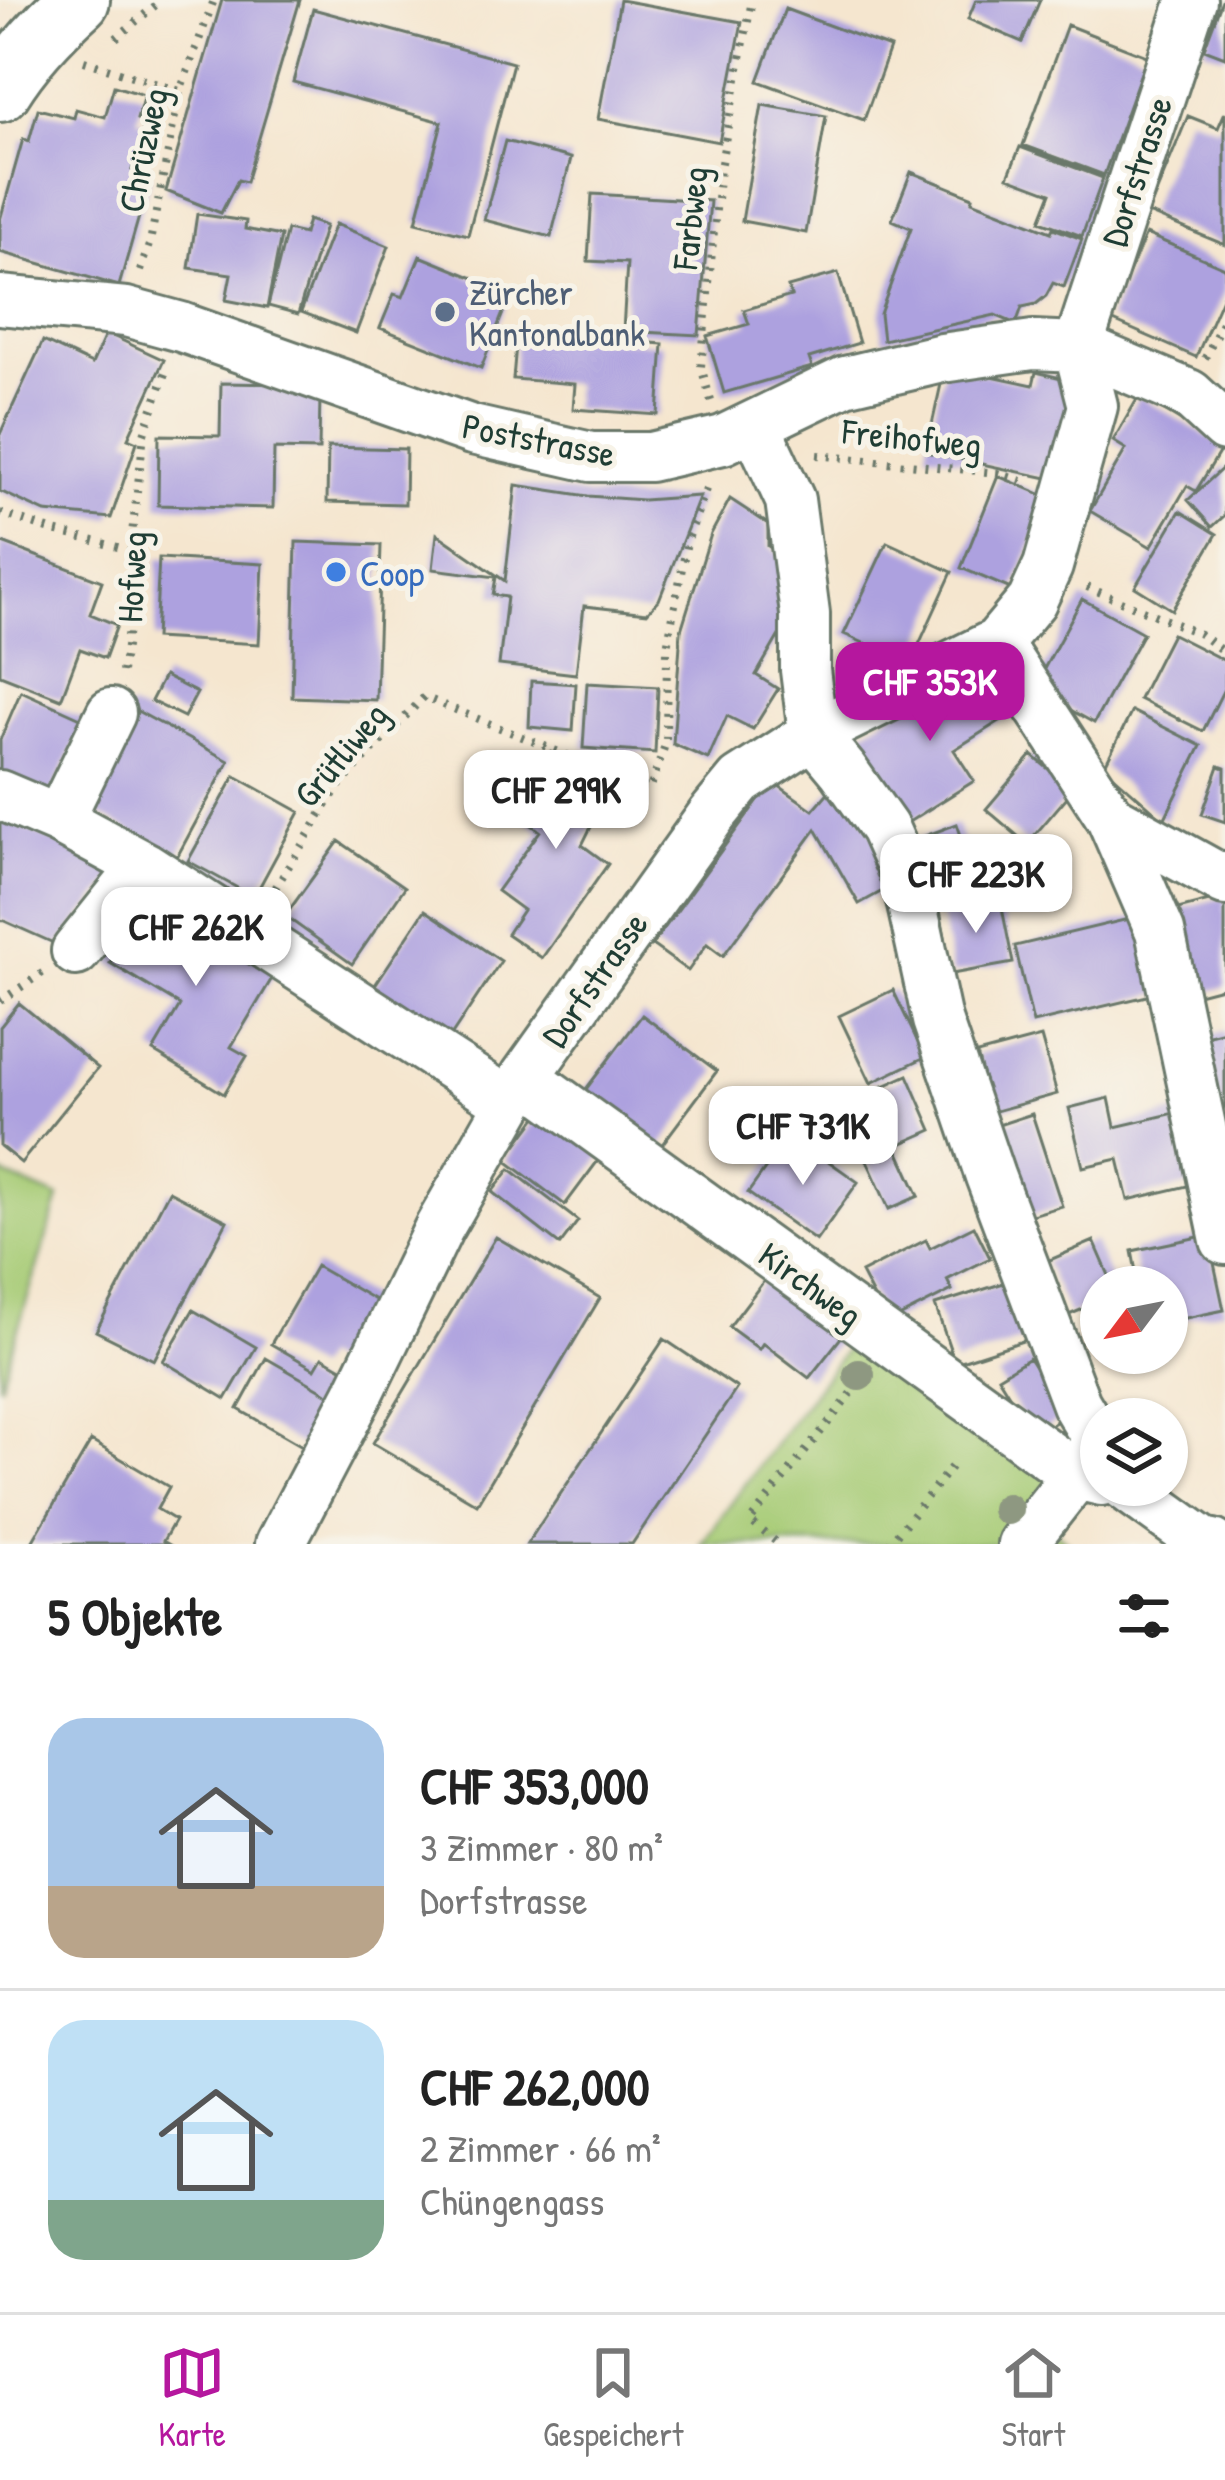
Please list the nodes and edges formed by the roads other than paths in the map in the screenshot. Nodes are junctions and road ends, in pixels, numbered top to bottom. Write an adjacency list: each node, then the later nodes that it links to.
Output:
1 (79, 0): 3 (main road)
2 (1192, 0): 5 (street, Dorfstrasse)
3 (0, 91)
4 (4, 314): 7 (street, Poststrasse)
5 (1078, 347): 6 (street); 7 (street, Poststrasse); 8 (street, Dorfstrasse)
6 (1225, 427)
7 (739, 433): 10 (street)
8 (997, 644): 10 (street, Dorfstrasse); 12 (street)
9 (111, 713): 13 (street)
10 (813, 734): 17 (street, Dorfstrasse); 19 (street)
11 (0, 795): 13 (street, Kirchweg)
12 (1111, 818): 15 (street); 18 (street)
13 (59, 820): 14 (street, Kirchweg)
14 (144, 866): 16 (street); 17 (street, Kirchweg)
15 (1225, 881)
16 (76, 951)
17 (518, 1090): 20 (street, Kirchweg); 24 (street, Dorfstrasse)
18 (1225, 1240)
19 (1080, 1413)
20 (1080, 1458)
21 (1080, 1498): 25 (street)
22 (1151, 1506): 23 (street, Kirchweg)
23 (1206, 1543)
24 (280, 1544)
25 (1022, 1544)

